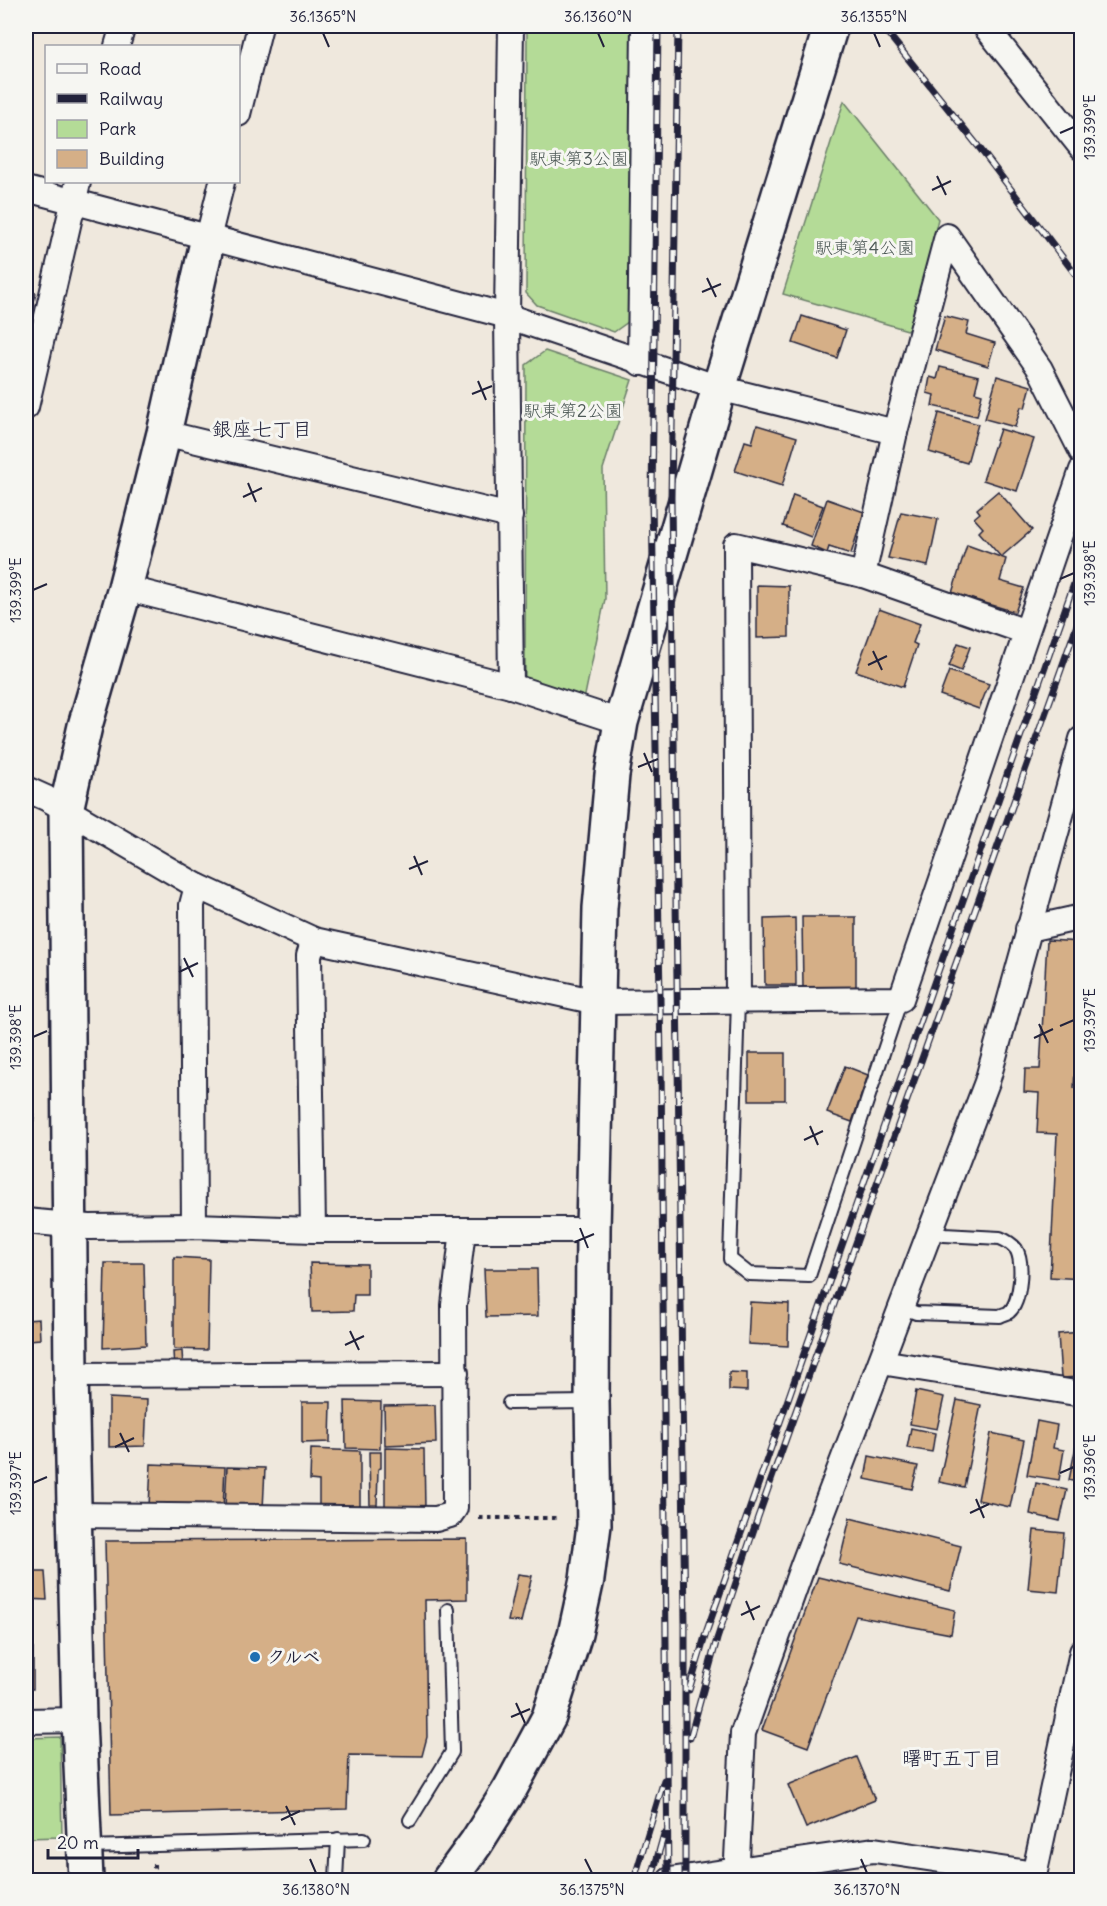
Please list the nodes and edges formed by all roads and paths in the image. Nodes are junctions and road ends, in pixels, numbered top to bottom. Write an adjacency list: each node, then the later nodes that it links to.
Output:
1 (123, 26): 7 (street)
2 (260, 26): 8 (street)
3 (511, 26): 14 (street)
4 (644, 26): 15 (street)
5 (831, 26): 16 (street)
6 (985, 26): 9 (street)
7 (117, 45)
8 (240, 106)
9 (1082, 148)
10 (222, 183): 13 (street)
11 (26, 189): 12 (street)
12 (75, 191): 13 (street); 17 (street)
13 (208, 238): 14 (street); 19 (street)
14 (507, 316): 15 (street); 22 (street)
15 (640, 363): 16 (street)
16 (719, 388): 18 (street); 27 (street)
17 (26, 406)
18 (895, 432): 20 (street); 23 (street)
19 (164, 433): 22 (street); 24 (street)
20 (1082, 452)
21 (1082, 470): 25 (street)
22 (510, 516): 26 (street)
23 (863, 575): 25 (street); 36 (street)
24 (125, 588): 26 (street); 30 (street)
25 (1026, 632): 35 (street)
26 (511, 686): 27 (street)
27 (621, 722): 37 (street)
28 (1082, 738): 33 (street)
29 (26, 789): 30 (street)
30 (66, 810): 31 (street); 39 (street)
31 (196, 886): 34 (street); 40 (street)
32 (1082, 917): 33 (street)
33 (1028, 929): 41 (street)
34 (314, 940): 37 (street); 42 (street)
35 (901, 999): 36 (street); 36 (lane)
36 (738, 1000): 37 (street)
37 (597, 1002): 44 (street)
38 (26, 1221): 39 (street)
39 (69, 1226): 40 (street); 48 (street)
40 (194, 1227): 42 (street)
41 (931, 1229): 45 (street); 45 (lane)
42 (313, 1230): 43 (street)
43 (463, 1230): 44 (street); 47 (street)
44 (592, 1230): 50 (street)
45 (901, 1307): 46 (street)
46 (881, 1362): 49 (street); 64 (street)
47 (456, 1373): 48 (street); 52 (street)
48 (71, 1375): 53 (street)
49 (1082, 1394)
50 (592, 1402): 51 (lane); 69 (street)
51 (509, 1403)
52 (455, 1508): 53 (street); 54 (path)
53 (74, 1515): 57 (street)
54 (559, 1518)
55 (448, 1610): 59 (lane)
56 (1082, 1652): 65 (street)
57 (79, 1720): 58 (street); 62 (street)
58 (26, 1721)
59 (410, 1820)
60 (338, 1839): 61 (lane); 62 (lane); 68 (lane)
61 (364, 1839)
62 (85, 1847): 66 (street)
63 (154, 1860): 67 (path)
64 (736, 1875): 65 (street); 70 (street)
65 (1033, 1877)
66 (86, 1881)
67 (154, 1881)
68 (336, 1881)
69 (449, 1881)
70 (670, 1881)

